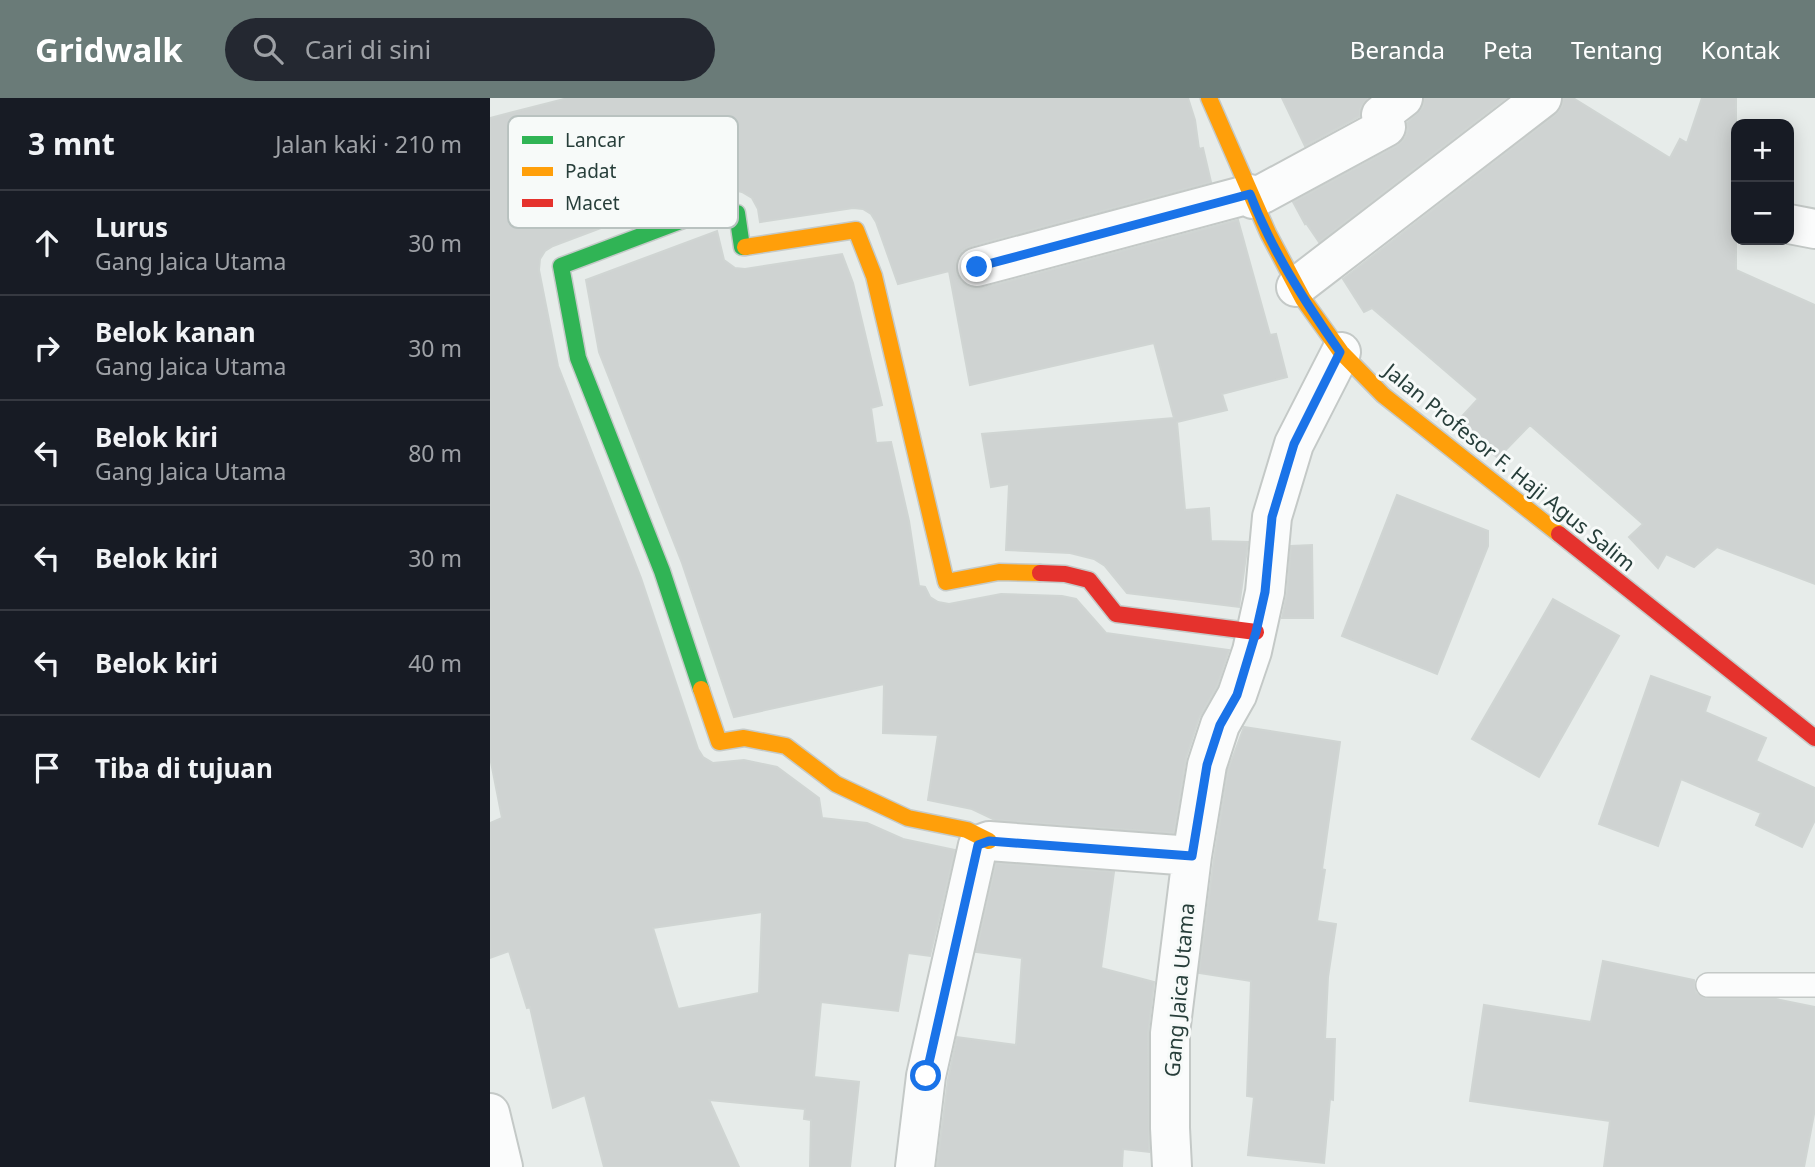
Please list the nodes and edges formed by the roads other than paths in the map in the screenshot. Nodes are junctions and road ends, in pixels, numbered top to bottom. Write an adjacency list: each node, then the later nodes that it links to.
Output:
1 (1209, 98): 4 (street, Jalan Profesor F. Haji Agus Salim)
2 (1403, 98): 4 (street)
3 (1542, 98): 10 (street)
4 (1252, 197): 9 (street); 10 (street, Jalan Profesor F. Haji Agus Salim)
5 (738, 220): 12 (street)
6 (1794, 225): 8 (street)
7 (662, 228): 14 (street)
8 (1815, 229)
9 (977, 267)
10 (1296, 287): 11 (street, Jalan Profesor F. Haji Agus Salim)
11 (1340, 352): 12 (street, Gang Jaica Utama); 13 (street, Jalan Profesor F. Haji Agus Salim)
12 (1256, 632): 15 (street, Gang Jaica Utama)
13 (1815, 738)
14 (989, 841): 15 (street); 20 (street)
15 (1192, 856): 21 (street, Gang Jaica Utama)
16 (1708, 985): 17 (lane)
17 (1815, 985)
18 (490, 1113): 19 (street)
19 (503, 1167)
20 (915, 1167)
21 (1172, 1167)

